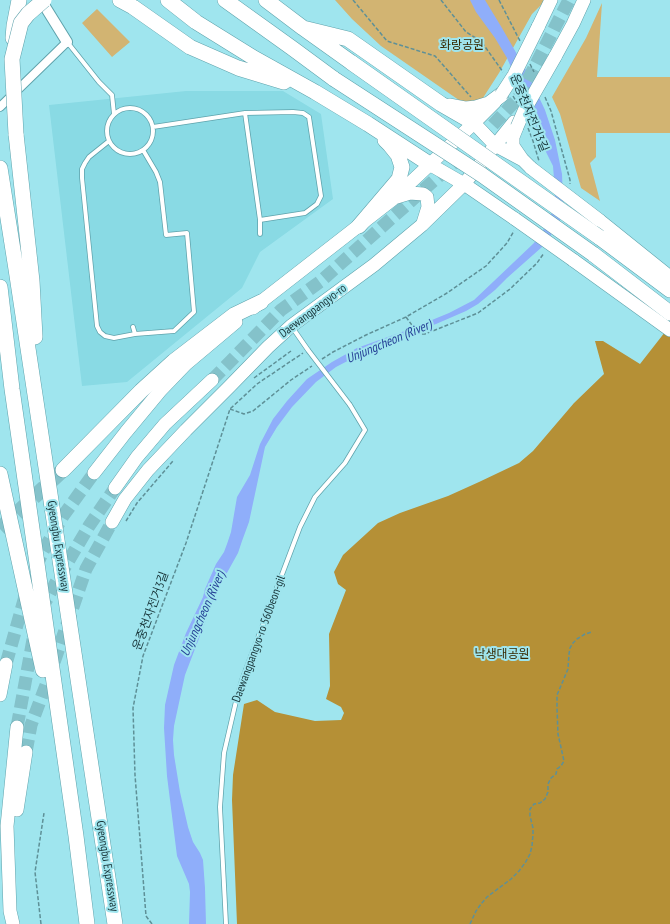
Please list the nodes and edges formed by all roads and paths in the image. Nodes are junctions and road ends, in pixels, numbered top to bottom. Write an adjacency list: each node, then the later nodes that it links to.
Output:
1 (19, 0): 16 (highway, bridge)
2 (41, 0): 15 (street)
3 (44, 0): 16 (highway, bridge)
4 (120, 0): 18 (highway)
5 (168, 0): 18 (highway)
6 (225, 0): 46 (highway, bridge)
7 (266, 0): 13 (highway)
8 (353, 0): 20 (path)
9 (441, 0): 17 (path, 운중천자전거3길)
10 (499, 0): 14 (path)
11 (551, 0): 19 (main road, bridge)
12 (584, 0): 25 (main road, bridge)
13 (303, 28): 21 (highway); 44 (highway, bridge)
14 (518, 36)
15 (68, 42): 22 (street); 24 (lane)
16 (12, 59): 58 (highway, bridge)
17 (505, 76)
18 (315, 92): 27 (highway)
19 (507, 96): 21 (highway); 25 (path, 운중천자전거3길); 26 (main road)
20 (475, 101)
21 (441, 104): 26 (highway)
22 (0, 107)
23 (245, 113): 28 (lane); 37 (lane); 37 (lane)
24 (114, 114): 28 (lane); 29 (lane)
25 (520, 117): 30 (main road, Daewangpangyo-ro); 33 (path, 운중천자전거3길); 33 (main road)
26 (474, 123): 30 (main road); 32 (main road)
27 (368, 124): 32 (highway); 40 (highway)
28 (153, 127): 31 (lane)
29 (109, 141): 31 (lane); 52 (lane)
30 (495, 145): 33 (main road); 35 (main road, Daewangpangyo-ro)
31 (143, 150): 52 (lane)
32 (430, 165): 35 (main road); 36 (main road)
33 (531, 165): 42 (main road, bridge)
34 (0, 168): 58 (highway, Gyeongbu Expressway)
35 (464, 184): 38 (main road, Daewangpangyo-ro); 39 (main road)
36 (393, 199): 38 (main road); 40 (main road)
37 (260, 220): 41 (lane)
38 (422, 225): 48 (main road, Daewangpangyo-ro)
39 (515, 225): 50 (main road, bridge); 51 (path)
40 (359, 226): 45 (main road)
41 (260, 234)
42 (670, 277)
43 (0, 287): 57 (highway, Gyeongbu Expressway)
44 (670, 290)
45 (261, 302): 60 (highway); 61 (main road)
46 (670, 313)
47 (0, 324): 57 (highway)
48 (291, 326): 53 (lane); 64 (main road, Daewangpangyo-ro)
49 (134, 327): 52 (lane)
50 (670, 330)
51 (417, 332)
52 (135, 334)
53 (308, 350): 80 (path, 운중천자전거3길); 81 (lane, Daewangpangyo-ro 560beon-gil, bridge)
54 (291, 351): 55 (path)
55 (253, 378)
56 (212, 380): 63 (main road)
57 (12, 389): 72 (highway, Gyeongbu Expressway)
58 (43, 446): 79 (highway, Gyeongbu Expressway)
59 (173, 461): 64 (path)
60 (63, 470)
61 (94, 473)
62 (0, 474): 72 (highway)
63 (115, 488)
64 (119, 522)
65 (592, 632): 82 (path)
66 (6, 664): 67 (main road)
67 (0, 695)
68 (17, 727): 73 (main road)
69 (26, 752): 73 (main road)
70 (44, 813): 77 (path)
71 (0, 815): 73 (main road)
72 (76, 836): 78 (highway, Gyeongbu Expressway)
73 (8, 863): 74 (main road)
74 (10, 911): 75 (main road); 76 (main road)
75 (2, 924)
76 (12, 924)
77 (41, 924)
78 (87, 924)
79 (115, 924)
80 (152, 924)
81 (226, 924)
82 (470, 924)

